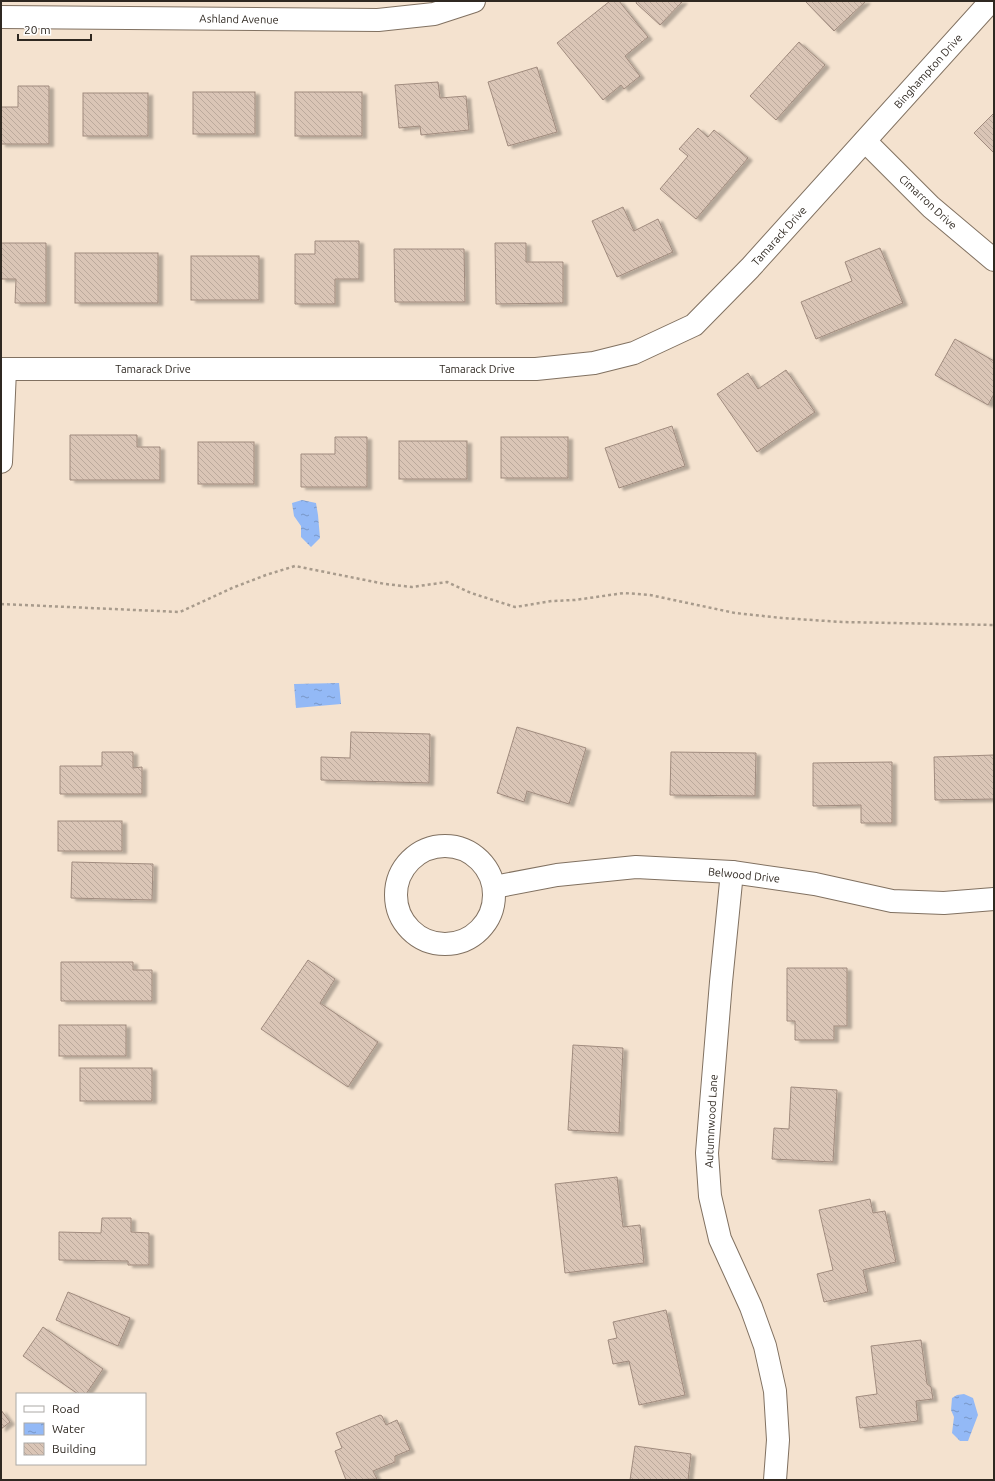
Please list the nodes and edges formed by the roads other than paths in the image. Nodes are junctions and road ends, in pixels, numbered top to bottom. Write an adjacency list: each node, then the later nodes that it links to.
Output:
1 (474, 1): 3 (street, Ashland Avenue)
2 (991, 1): 4 (street, Binghampton Drive)
3 (1, 17)
4 (865, 141): 5 (street, Cimarron Drive); 6 (street, Tamarack Drive)
5 (994, 260)
6 (3, 369): 7 (street)
7 (1, 462)
8 (732, 872): 9 (street, Belwood Drive); 10 (street, Belwood Drive); 11 (street, Autumnwood Lane)
9 (494, 887): 9 (street)
10 (994, 899)
11 (774, 1480)

